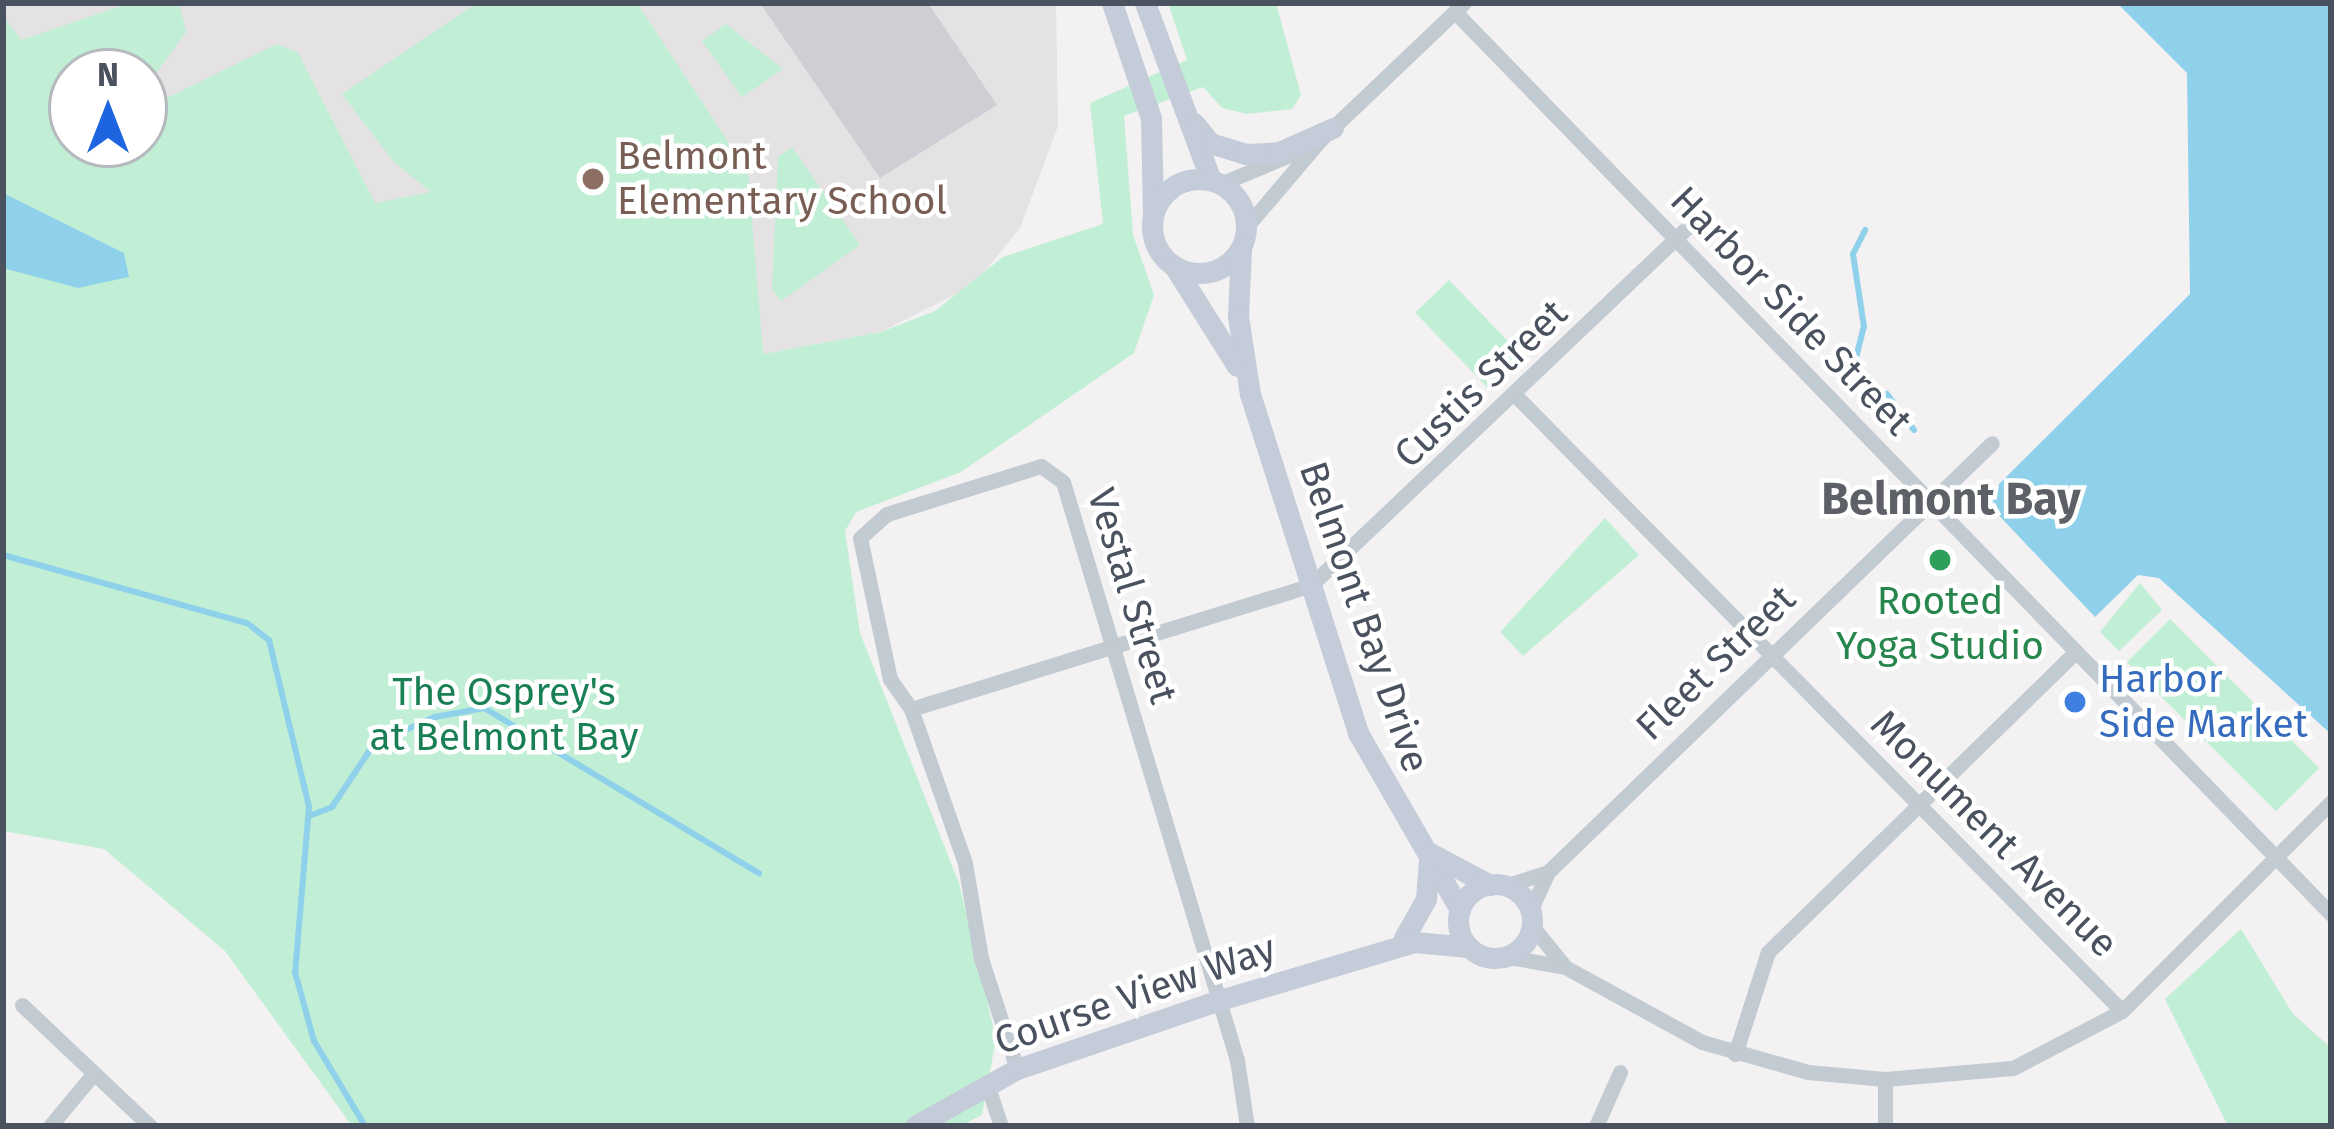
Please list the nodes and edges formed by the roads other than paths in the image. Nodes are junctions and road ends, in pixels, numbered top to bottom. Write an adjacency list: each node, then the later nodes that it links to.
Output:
1 (1112, 3): 7 (street, Belmont Bay Drive)
2 (1145, 3): 4 (street, Belmont Bay Drive)
3 (1460, 8): 5 (street); 10 (street, Harbor Side Street)
4 (1184, 106): 5 (street); 6 (street, Belmont Bay Drive)
5 (1327, 133): 6 (street); 9 (street)
6 (1216, 182): 7 (street); 9 (street, Belmont Bay Drive)
7 (1153, 216): 11 (street, Belmont Bay Drive)
8 (1692, 224): 10 (street, Custis Street)
9 (1244, 237): 11 (street); 12 (street, Belmont Bay Drive)
10 (1675, 239): 13 (street, Custis Street); 15 (street, Harbor Side Street)
11 (1174, 266): 12 (street, Belmont Bay Drive)
12 (1250, 394): 16 (street, Belmont Bay Drive)
13 (1516, 396): 16 (street, Custis Street); 19 (street, Monument Avenue)
14 (1992, 443): 15 (street, Fleet Street)
15 (1930, 502): 18 (street, Harbor Side Street); 19 (street, Fleet Street)
16 (1312, 585): 17 (street); 23 (street, Belmont Bay Drive)
17 (1113, 647): 20 (street); 20 (street, Vestal Street); 34 (street, Vestal Street)
18 (2075, 652): 22 (street); 24 (street, Harbor Side Street)
19 (1772, 655): 22 (street, Monument Avenue); 25 (street, Fleet Street)
20 (911, 709): 38 (street, Vestal Street)
21 (2331, 802): 24 (street, Belmont Bay Drive)
22 (1921, 806): 36 (street, Monument Avenue); 37 (street)
23 (1430, 853): 26 (street, Belmont Bay Drive); 27 (street, Belmont Bay Drive); 30 (street)
24 (2273, 856): 28 (street, Harbor Side Street); 36 (street, Belmont Bay Drive)
25 (1548, 872): 26 (street, Fleet Street); 29 (street, Fleet Street)
26 (1497, 885): 27 (street); 29 (street, Belmont Bay Drive)
27 (1459, 913): 30 (street, Course View Way); 31 (street, Belmont Bay Drive)
28 (2331, 914)
29 (1531, 918): 32 (street); 33 (street, Belmont Bay Drive)
30 (1395, 943): 31 (street, Course View Way); 34 (street, Course View Way)
31 (1469, 947): 32 (street, Belmont Bay Drive)
32 (1504, 956): 33 (street, Belmont Bay Drive)
33 (1565, 967): 37 (street, Belmont Bay Drive)
34 (1220, 1000): 38 (street, Course View Way); 47 (street, Vestal Street)
35 (22, 1005): 40 (street)
36 (2122, 1011): 41 (street, Belmont Bay Drive)
37 (1735, 1054): 41 (street, Belmont Bay Drive)
38 (1017, 1069): 42 (street, Course View Way)
39 (1620, 1072): 48 (street)
40 (94, 1073): 43 (street); 44 (street)
41 (1885, 1079): 49 (street)
42 (987, 1084): 45 (street, Course View Way); 46 (street)
43 (50, 1126)
44 (150, 1126)
45 (915, 1126)
46 (1000, 1126)
47 (1246, 1126)
48 (1596, 1126)
49 (1885, 1126)

